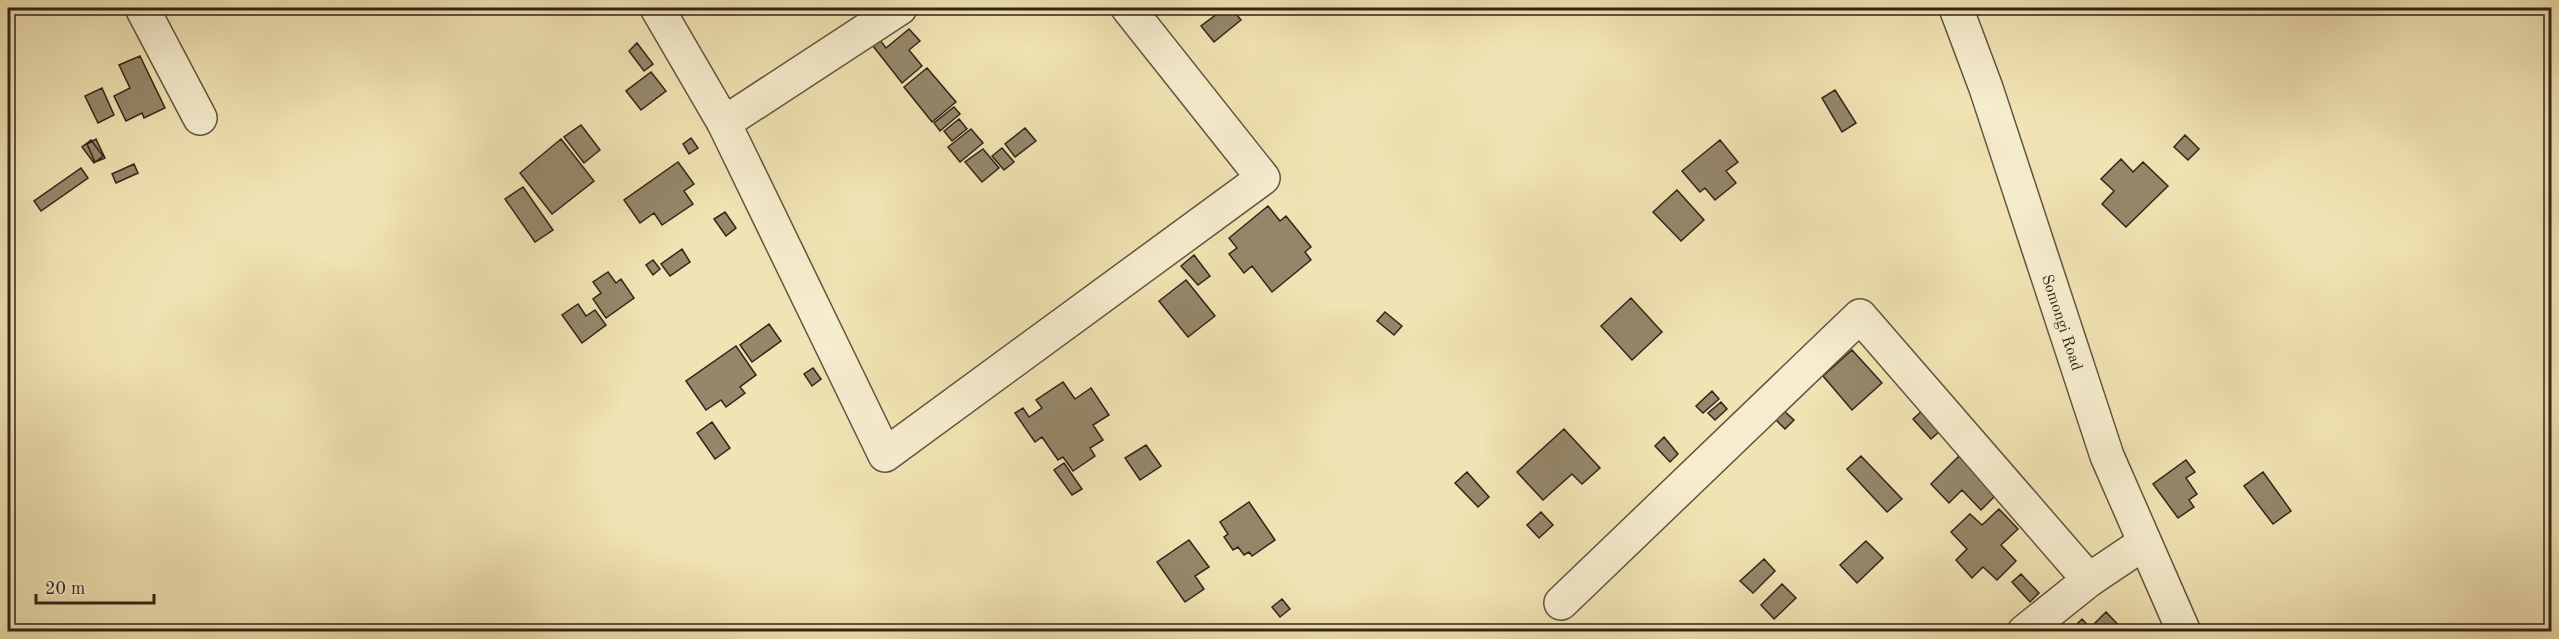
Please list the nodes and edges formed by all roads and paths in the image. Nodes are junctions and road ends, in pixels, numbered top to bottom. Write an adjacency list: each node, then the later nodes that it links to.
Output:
1 (142, 8): 6 (street)
2 (657, 8): 7 (street)
3 (900, 8): 7 (street)
4 (1128, 8): 7 (street)
5 (1956, 8): 8 (street, Somongi Road)
6 (200, 118)
7 (723, 123)
8 (2144, 543): 9 (street); 12 (street, Somongi Road)
9 (2089, 580): 10 (street); 11 (street)
10 (1561, 603)
11 (2024, 632)
12 (2184, 632)

